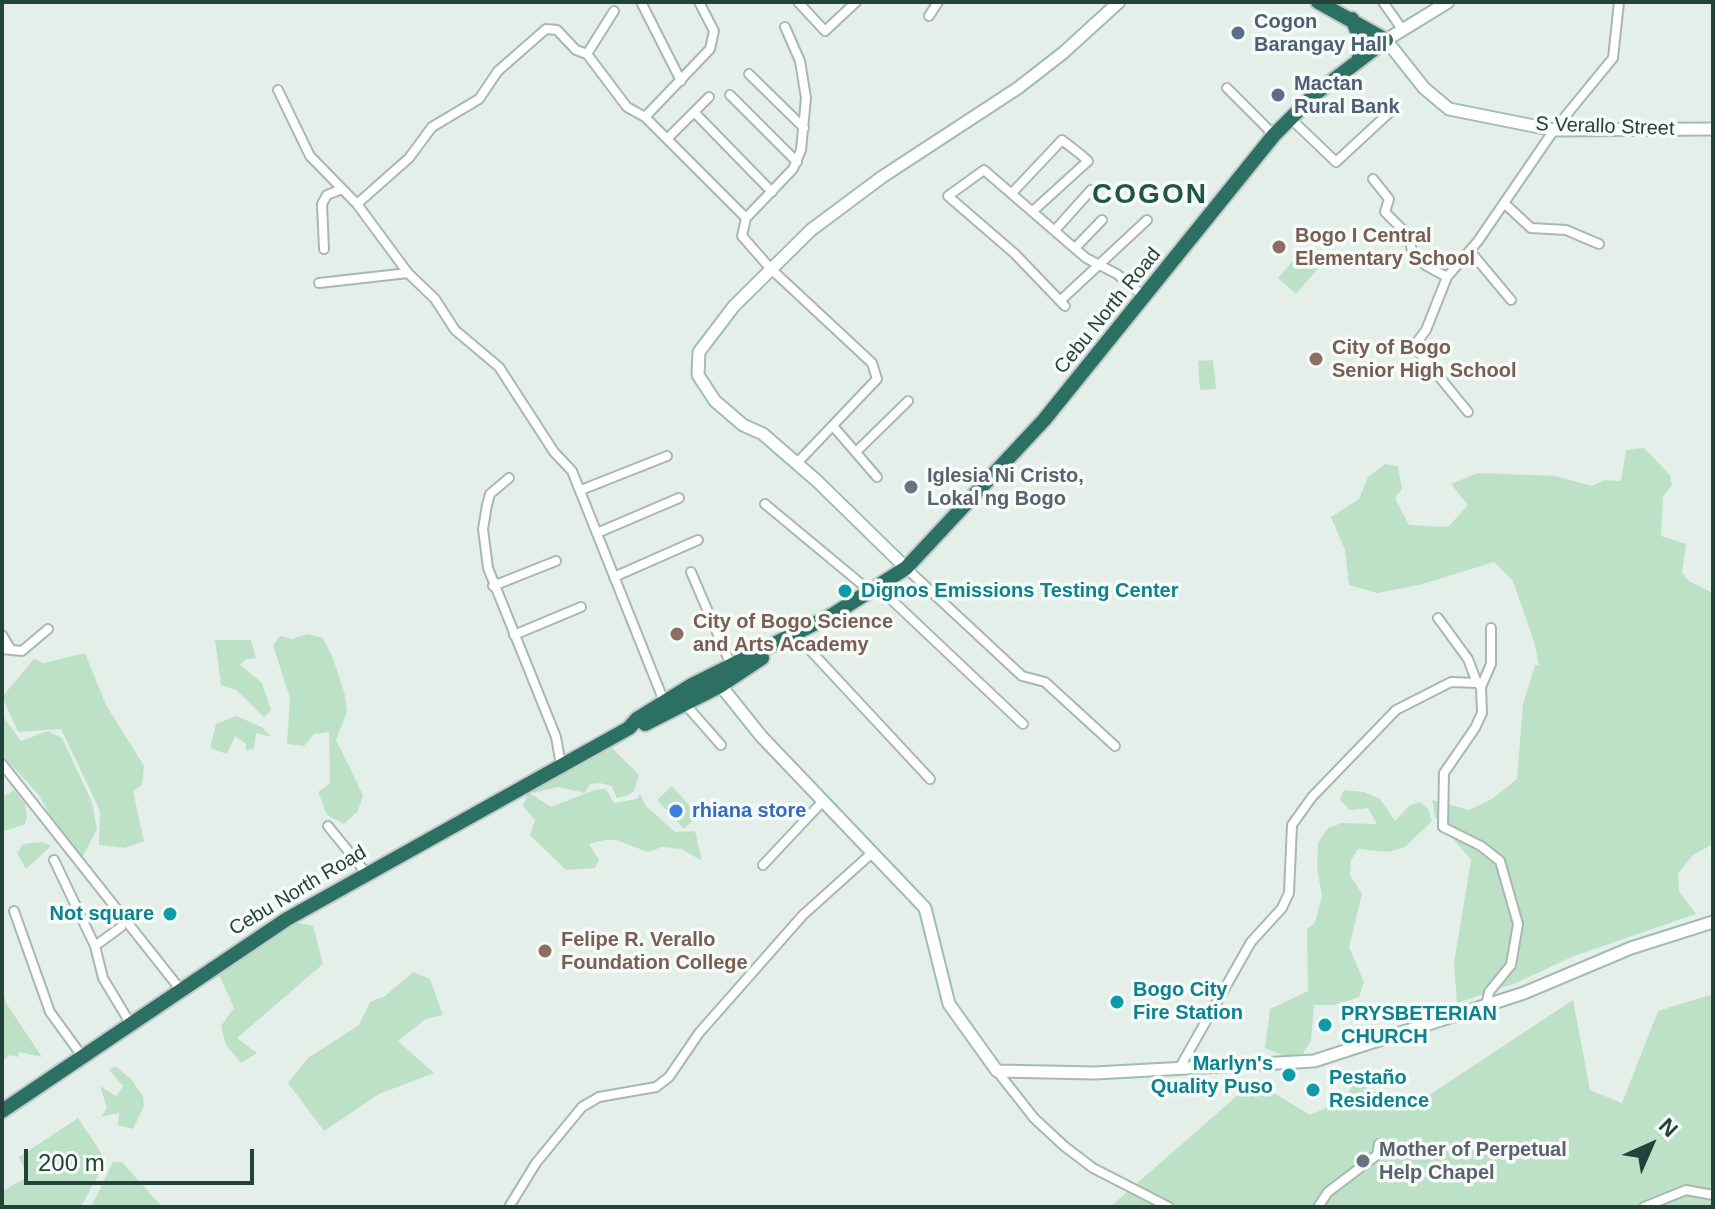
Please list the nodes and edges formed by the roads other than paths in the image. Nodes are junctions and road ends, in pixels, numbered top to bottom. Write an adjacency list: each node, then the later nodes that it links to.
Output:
1 (641, 2): 20 (street)
2 (699, 2): 20 (street)
3 (798, 2): 4 (street)
4 (856, 2)
5 (938, 2): 12 (street)
6 (1119, 2): 52 (main road)
7 (1318, 2): 13 (highway)
8 (1383, 2): 15 (street)
9 (1448, 2): 15 (main road)
10 (1619, 2): 31 (street)
11 (614, 11): 17 (street)
12 (929, 16)
13 (1352, 19): 16 (highway); 18 (highway)
14 (785, 27): 29 (street)
15 (1402, 29): 16 (main road)
16 (1386, 40): 18 (highway, Cebu North Road); 31 (main road, S Verallo Street)
17 (587, 54): 27 (street); 41 (street)
18 (1359, 58): 28 (highway, Cebu North Road)
19 (749, 74): 29 (street)
20 (681, 81): 27 (street)
21 (1227, 88): 32 (street)
22 (278, 90): 36 (street)
23 (730, 95): 34 (street)
24 (709, 97): 25 (street)
25 (694, 112): 33 (street); 38 (street)
26 (1390, 112): 28 (street)
27 (645, 117): 33 (street)
28 (1290, 118): 32 (highway, Cebu North Road)
29 (804, 128): 34 (street)
30 (1713, 129): 31 (main road, S Verallo Street)
31 (1554, 130): 40 (street)
32 (1274, 135): 56 (highway, Cebu North Road)
33 (667, 139): 43 (street)
34 (797, 162): 38 (street)
35 (1373, 179): 54 (street)
36 (342, 189): 41 (street); 49 (street)
37 (1091, 190): 46 (street)
38 (772, 192): 43 (street)
39 (1012, 193): 42 (street); 42 (street); 51 (street)
40 (1504, 203): 47 (street); 50 (street)
41 (357, 204): 53 (street)
42 (1034, 210): 46 (street)
43 (746, 218): 52 (street)
44 (1102, 220): 48 (street)
45 (1147, 220): 51 (street)
46 (1056, 229): 48 (street)
47 (1599, 244)
48 (1075, 248): 51 (street)
49 (324, 249)
50 (1470, 251): 54 (street); 57 (street)
51 (1100, 267): 56 (street)
52 (770, 268): 60 (street); 63 (main road)
53 (408, 273): 55 (street); 66 (street)
54 (1447, 277): 59 (street)
55 (319, 283)
56 (1145, 297): 72 (highway, Cebu North Road)
57 (1511, 300)
58 (908, 401): 61 (street)
59 (1468, 412)
60 (833, 426): 61 (street); 63 (street)
61 (858, 450): 64 (street)
62 (667, 456): 66 (street)
63 (797, 463): 72 (main road)
64 (877, 477)
65 (509, 478): 75 (street)
66 (581, 490): 69 (street)
67 (679, 498): 69 (street)
68 (765, 504): 76 (street)
69 (597, 533): 74 (street)
70 (698, 540): 74 (street)
71 (556, 561): 75 (street)
72 (906, 568): 76 (highway, Cebu North Road); 93 (street)
73 (691, 572): 85 (street)
74 (614, 577): 90 (street)
75 (493, 586): 82 (street)
76 (875, 590): 83 (highway, Cebu North Road); 91 (street)
77 (581, 607): 82 (street)
78 (1438, 618): 87 (street)
79 (1491, 628): 87 (street)
80 (48, 629): 84 (street)
81 (2, 635): 84 (street)
82 (514, 635): 95 (street)
83 (792, 638): 85 (highway, Cebu North Road); 86 (highway, Cebu North Road); 96 (street)
84 (6, 648)
85 (731, 665): 86 (highway, Cebu North Road)
86 (716, 680): 88 (highway, Cebu North Road); 97 (main road)
87 (1479, 685): 108 (street); 111 (street)
88 (701, 688): 89 (highway, Cebu North Road); 90 (highway, Cebu North Road)
89 (685, 704): 90 (highway, Cebu North Road); 92 (street)
90 (666, 707): 95 (highway, Cebu North Road)
91 (1023, 724)
92 (721, 745)
93 (1115, 746)
94 (2, 764): 107 (street)
95 (561, 765): 102 (highway, Cebu North Road)
96 (930, 779)
97 (824, 800): 99 (main road); 101 (street)
98 (328, 826): 102 (street)
99 (872, 853): 112 (main road); 117 (street)
100 (54, 860): 106 (street)
101 (763, 865)
102 (366, 873): 107 (highway, Cebu North Road)
103 (14, 911): 110 (street)
104 (1713, 922): 108 (main road)
105 (121, 927): 106 (street)
106 (95, 946): 109 (street)
107 (180, 989): 109 (highway, Cebu North Road)
108 (1485, 1006): 111 (main road)
109 (130, 1023): 110 (highway, Cebu North Road)
110 (82, 1056): 113 (highway, Cebu North Road)
111 (1180, 1067): 112 (main road)
112 (997, 1071): 118 (street)
113 (2, 1111)
114 (1379, 1144): 119 (street)
115 (1713, 1195): 116 (street)
116 (1647, 1206)
117 (509, 1207)
118 (1169, 1207)
119 (1318, 1207)

